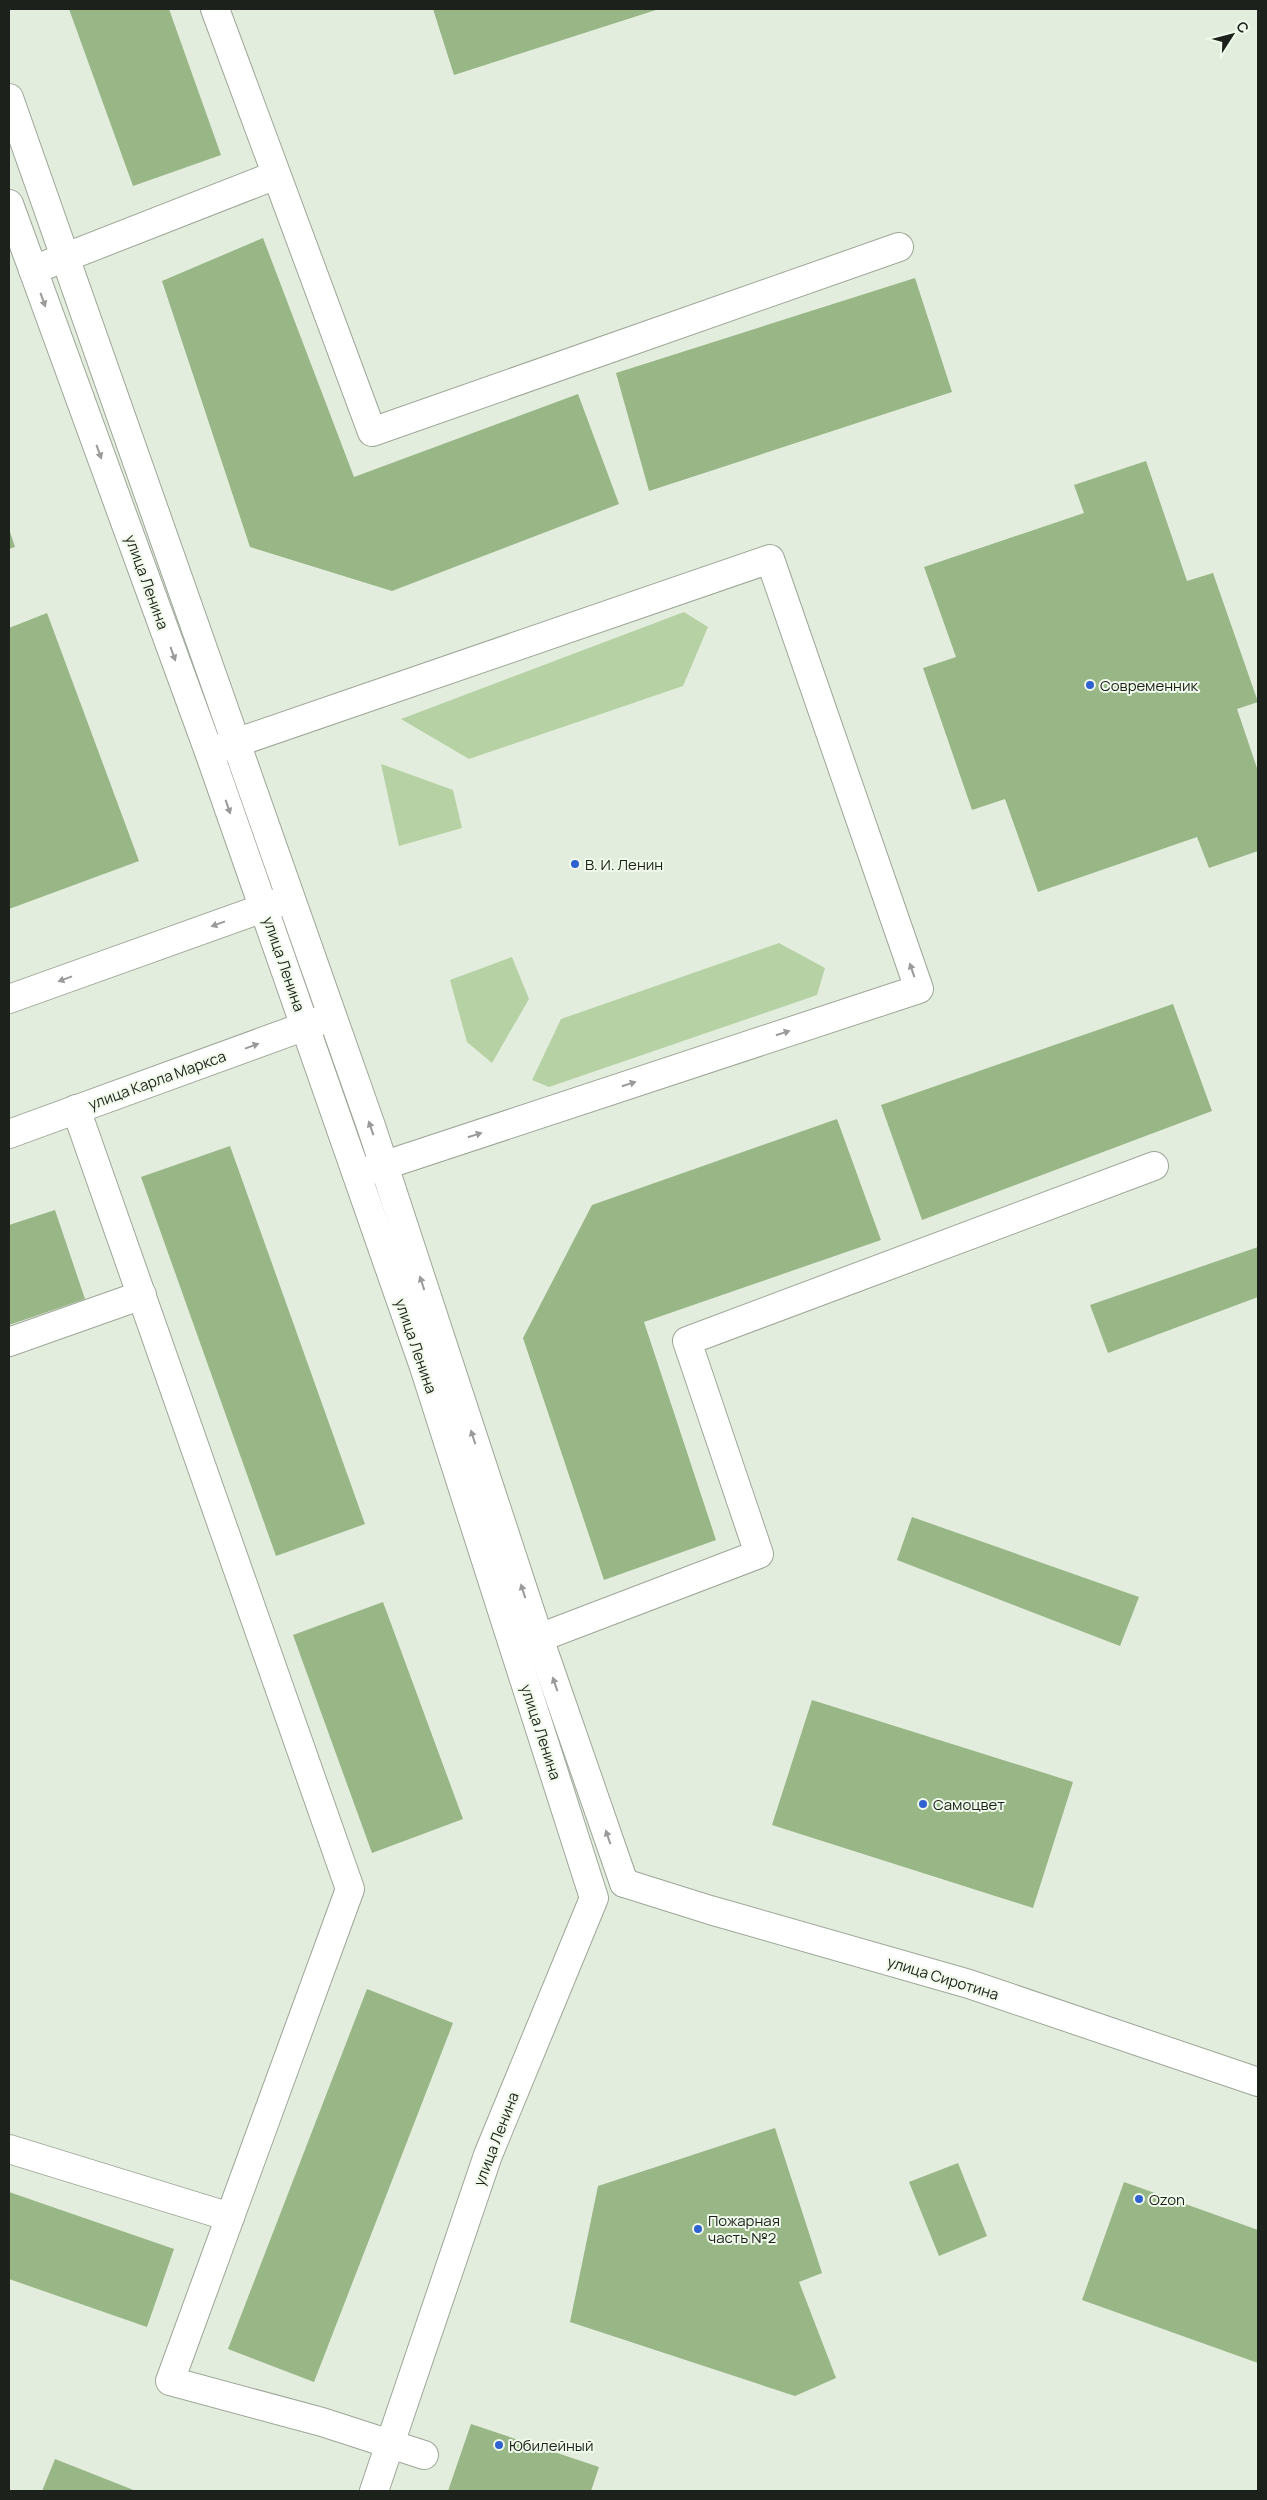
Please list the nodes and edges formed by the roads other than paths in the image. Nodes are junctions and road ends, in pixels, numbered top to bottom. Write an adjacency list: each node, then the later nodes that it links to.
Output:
1 (215, 9): 3 (main road)
2 (9, 98): 6 (main road)
3 (276, 175): 5 (main road); 6 (main road)
4 (9, 204): 7 (main road, улица Ленина)
5 (900, 247)
6 (66, 257): 7 (main road); 8 (main road)
7 (32, 270): 9 (main road, улица Ленина, one-way to 9)
8 (237, 743): 9 (main road); 10 (main road); 17 (main road, one-way to 8)
9 (209, 752): 11 (main road, улица Ленина, one-way to 11)
10 (290, 898): 11 (main road); 13 (main road)
11 (264, 908): 12 (main road, one-way to 12); 14 (main road, улица Ленина)
12 (9, 999)
13 (332, 1016): 14 (main road, улица Карла Маркса); 17 (main road, one-way to 13)
14 (306, 1026): 15 (main road, улица Карла Маркса, one-way to 14); 19 (main road, улица Ленина)
15 (76, 1109): 16 (main road, улица Карла Маркса); 20 (main road)
16 (9, 1134)
17 (384, 1165): 19 (main road); 22 (main road, one-way to 17)
18 (1154, 1166): 22 (main road)
19 (357, 1174): 24 (main road, улица Ленина)
20 (142, 1295): 21 (main road); 27 (main road)
21 (9, 1342)
22 (538, 1638): 23 (main road, one-way to 22)
23 (624, 1883): 24 (main road); 25 (main road, улица Сиротина)
24 (594, 1898): 28 (main road, улица Ленина)
25 (1258, 2082)
26 (9, 2148): 27 (main road)
27 (230, 2217): 28 (main road)
28 (390, 2444): 29 (main road); 30 (main road, улица Ленина)
29 (424, 2455)
30 (374, 2491)

